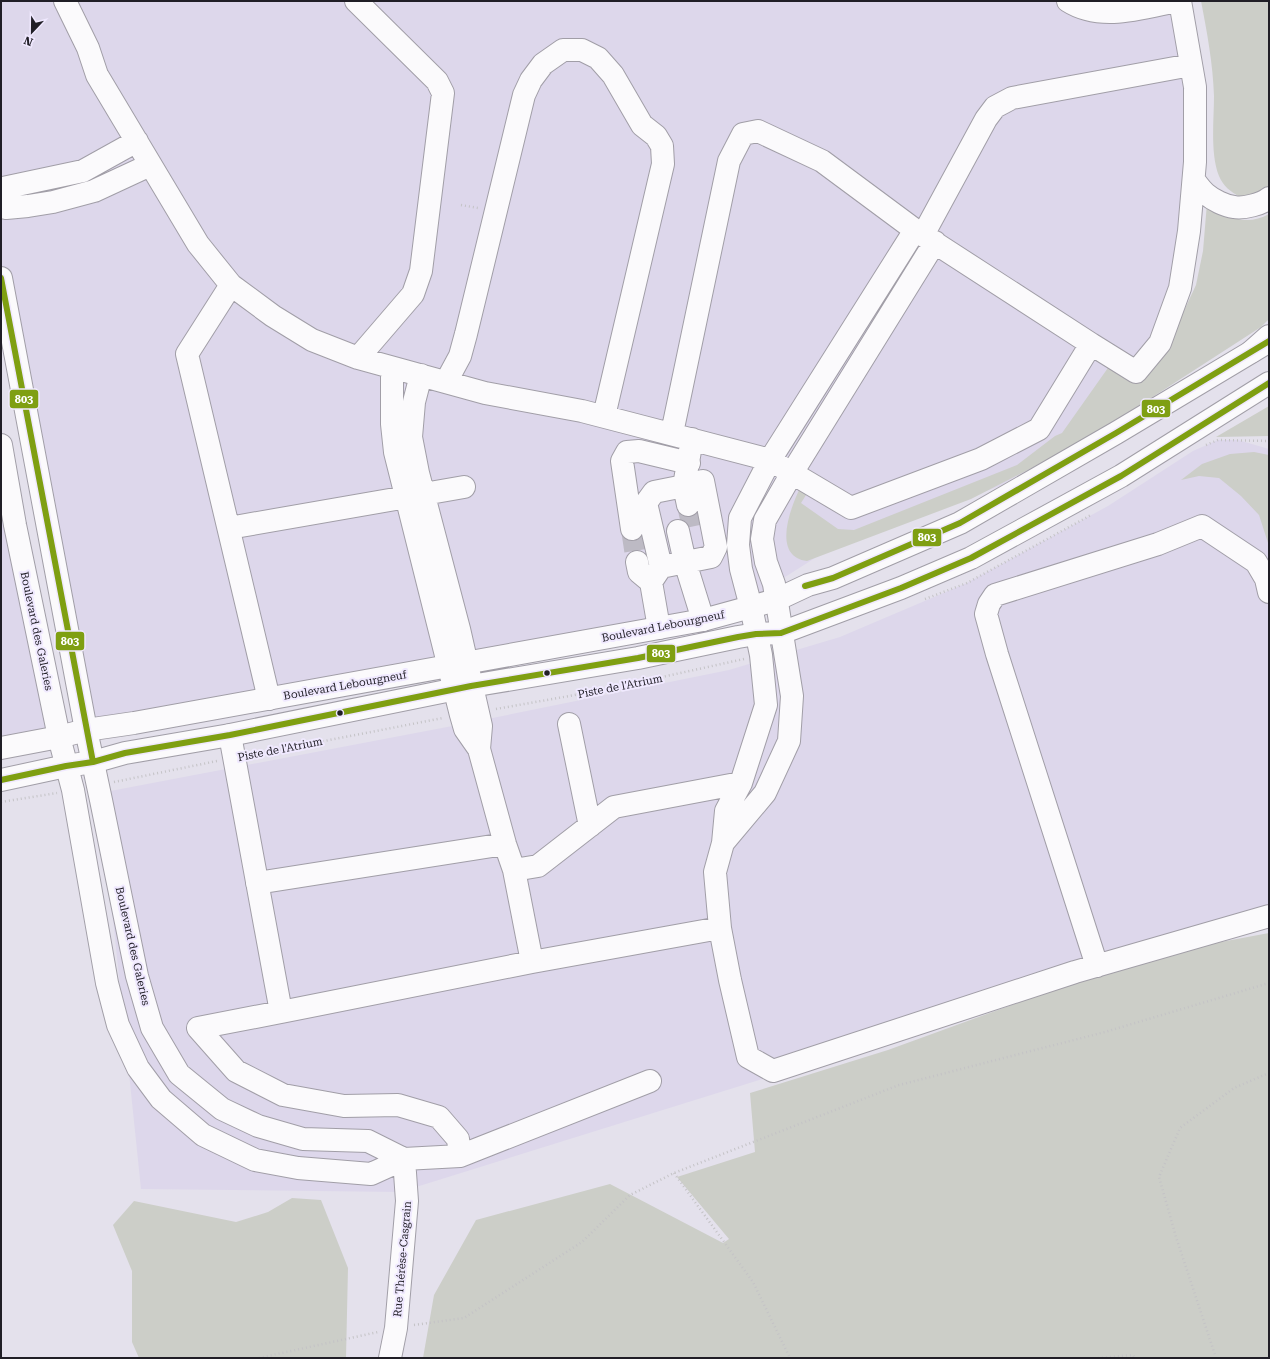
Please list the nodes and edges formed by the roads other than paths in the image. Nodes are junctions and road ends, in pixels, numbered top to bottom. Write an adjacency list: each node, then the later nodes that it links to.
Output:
1 (356, 1): 19 (main road)
2 (1068, 1): 3 (main road)
3 (1177, 1)
4 (1180, 1): 6 (main road)
5 (68, 2): 7 (main road)
6 (1191, 65): 9 (main road); 13 (main road)
7 (137, 141): 8 (main road); 10 (main road)
8 (150, 165): 12 (main road); 15 (main road)
9 (1194, 180): 11 (main road); 17 (main road)
10 (1, 190)
11 (1269, 198)
12 (1, 207)
13 (924, 236): 17 (main road); 25 (main road); 27 (main road); 29 (main road)
14 (1, 278): 51 (main road, Boulevard des Galeries)
15 (231, 285): 19 (main road); 34 (main road)
16 (1269, 336): 18 (main road, Boulevard Lebourgneuf)
17 (1091, 344): 29 (main road)
18 (1260, 347): 41 (main road, Boulevard Lebourgneuf)
19 (358, 358): 20 (main road)
20 (393, 368): 21 (main road); 31 (main road)
21 (421, 375): 22 (main road); 31 (main road)
22 (446, 382): 24 (main road); 24 (main road)
23 (1269, 383): 45 (main road)
24 (604, 416): 25 (main road)
25 (682, 436): 27 (main road); 28 (main road)
26 (1, 445): 53 (main road, Boulevard des Galeries)
27 (770, 460): 29 (main road); 42 (main road)
28 (689, 464): 32 (main road); 33 (main road)
29 (792, 473): 41 (main road)
30 (464, 487): 31 (main road)
31 (415, 496): 34 (main road); 47 (main road)
32 (679, 497): 33 (main road); 37 (main road)
33 (637, 500): 35 (main road); 39 (main road)
34 (229, 528): 49 (main road)
35 (632, 529)
36 (686, 529): 37 (main road)
37 (692, 561): 39 (main road); 43 (main road)
38 (637, 562): 39 (main road)
39 (656, 575): 44 (main road)
40 (1269, 592): 67 (main road)
41 (776, 600): 42 (main road, Boulevard Lebourgneuf); 45 (main road)
42 (751, 607): 43 (main road, Boulevard Lebourgneuf); 46 (main road)
43 (703, 620): 44 (main road, Boulevard Lebourgneuf)
44 (659, 628): 47 (main road, Boulevard Lebourgneuf)
45 (781, 633): 46 (main road); 61 (main road)
46 (756, 634): 48 (main road); 58 (main road)
47 (457, 665): 48 (main road); 49 (main road, Boulevard Lebourgneuf)
48 (463, 688): 52 (main road); 60 (main road)
49 (269, 699): 51 (main road, Boulevard Lebourgneuf)
50 (569, 724): 59 (main road)
51 (86, 730): 53 (main road, Boulevard Lebourgneuf); 55 (main road, Boulevard des Galeries)
52 (230, 735): 55 (main road); 63 (main road)
53 (59, 737): 54 (main road, Boulevard Lebourgneuf); 56 (main road, Boulevard des Galeries)
54 (1, 748)
55 (93, 762): 56 (main road); 71 (main road, Boulevard des Galeries)
56 (66, 766): 57 (main road); 71 (main road, Boulevard des Galeries)
57 (1, 780)
58 (741, 783): 59 (main road); 61 (main road)
59 (590, 826): 62 (main road)
60 (505, 844): 62 (main road); 63 (main road)
61 (723, 844): 65 (main road)
62 (514, 870): 66 (main road)
63 (257, 883): 68 (main road)
64 (1269, 916): 67 (main road)
65 (720, 928): 66 (main road); 67 (main road)
66 (532, 962): 68 (main road)
67 (1098, 966)
68 (281, 1012): 70 (main road)
69 (650, 1081): 70 (main road)
70 (460, 1156): 71 (main road)
71 (404, 1159): 72 (main road, Rue Thérèse-Casgrain)
72 (390, 1358)

